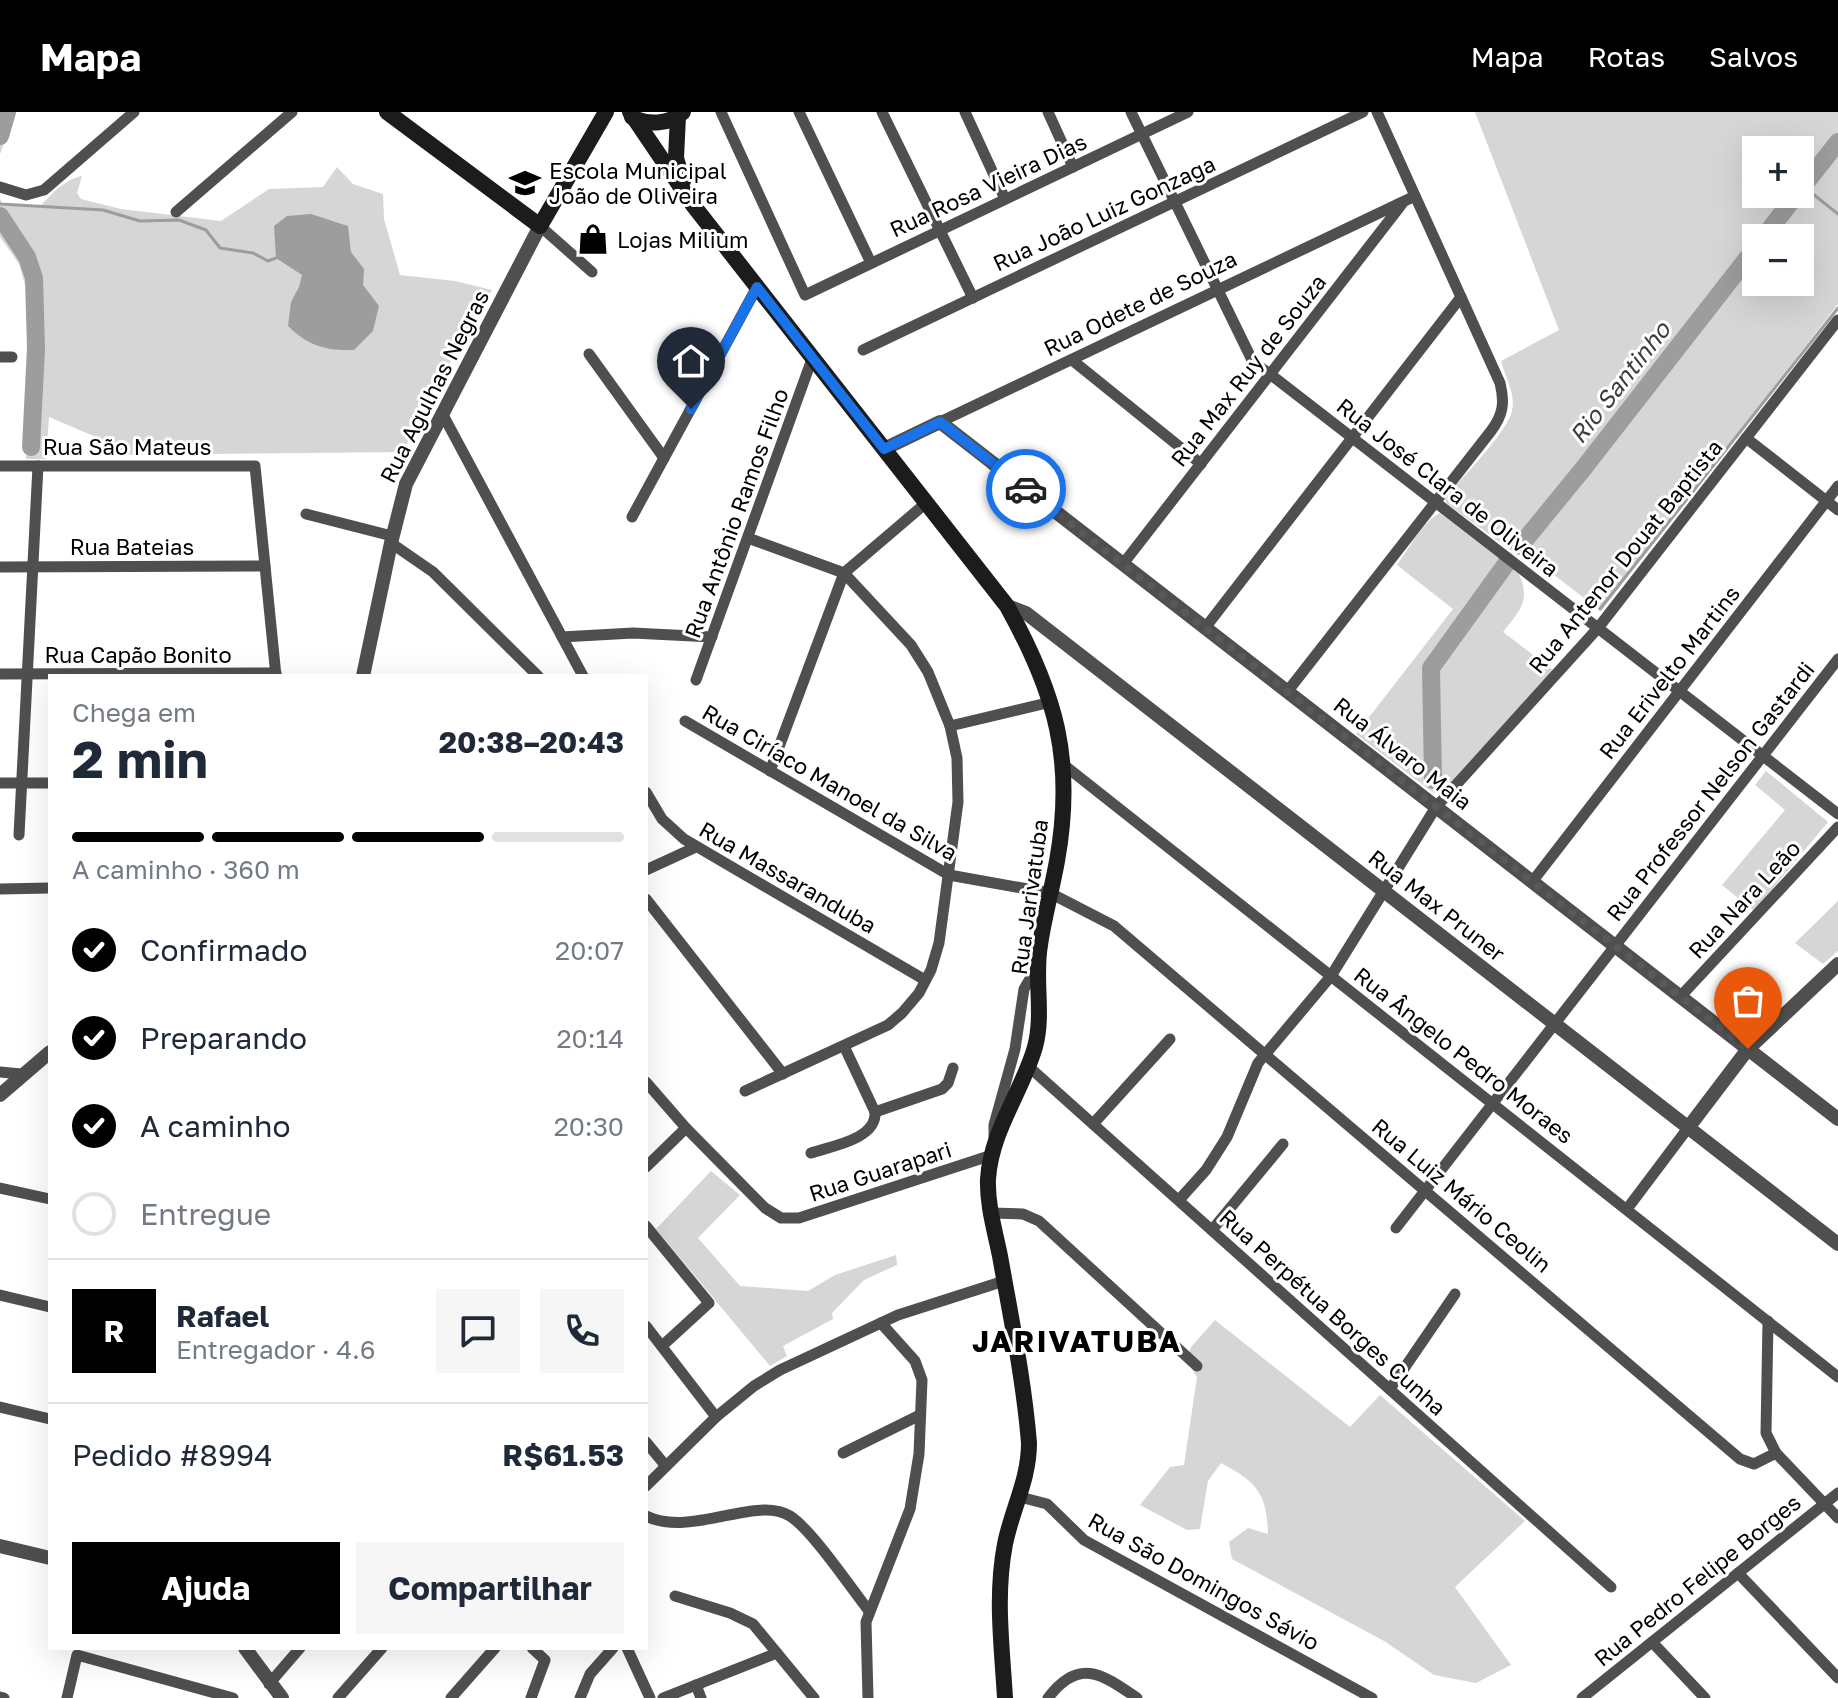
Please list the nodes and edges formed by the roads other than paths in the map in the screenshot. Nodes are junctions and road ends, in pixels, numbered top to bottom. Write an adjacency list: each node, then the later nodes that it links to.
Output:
1 (134, 112): 19 (street)
2 (292, 112): 24 (street)
3 (387, 112): 25 (main road)
4 (606, 112): 17 (main road, Rua Agulhas Negras)
5 (721, 112): 27 (street, Rua Rosa Vieira Dias)
6 (799, 112): 27 (street)
7 (882, 112): 26 (street)
8 (965, 112): 21 (street)
9 (1048, 112): 18 (street)
10 (1131, 112): 16 (street, Rua José Clara de Oliveira)
11 (1188, 112): 16 (street, Rua Rosa Vieira Dias)
12 (1363, 112): 22 (street, Rua João Luiz Gonzaga)
13 (1377, 112): 20 (street)
14 (631, 114): 15 (main road); 17 (main road, Rua Agulhas Negras); 23 (main road, Rua Jarivatuba)
15 (681, 114): 23 (main road, Rua Jarivatuba)
16 (1142, 134): 18 (street, Rua Rosa Vieira Dias); 22 (street, Rua José Clara de Oliveira)
17 (593, 135): 25 (main road, Rua Agulhas Negras)
18 (1073, 167): 21 (street, Rua Rosa Vieira Dias)
19 (0, 187)
20 (1410, 198): 30 (street, Rua Odete de Souza); 31 (street); 38 (street, Rua Max Ruy de Souza)
21 (1005, 199): 26 (street, Rua Rosa Vieira Dias)
22 (1175, 201): 30 (street, Rua José Clara de Oliveira); 32 (street, Rua João Luiz Gonzaga)
23 (693, 205): 29 (main road, Rua Jarivatuba)
24 (176, 212)
25 (540, 226): 28 (street); 39 (street, Rua Agulhas Negras)
26 (940, 230): 27 (street, Rua Rosa Vieira Dias); 32 (street)
27 (871, 263)
28 (592, 272)
29 (757, 287): 36 (main road, Rua Jarivatuba); 44 (street)
30 (1218, 290): 37 (street, Rua Odete de Souza); 38 (street, Rua José Clara de Oliveira)
31 (1461, 297): 41 (street); 50 (street)
32 (973, 298): 34 (street, Rua João Luiz Gonzaga)
33 (1838, 320): 42 (street, Rua Antenor Douat Baptista)
34 (863, 350)
35 (589, 354): 44 (street)
36 (812, 359): 43 (main road, Rua Jarivatuba); 55 (street, Rua Antônio Ramos Filho)
37 (1072, 360): 40 (street, Rua Odete de Souza); 45 (street)
38 (1270, 374): 41 (street, Rua José Clara de Oliveira); 45 (street, Rua Max Ruy de Souza)
39 (442, 413): 56 (street, Rua Agulhas Negras); 65 (street)
40 (940, 422): 43 (street, Rua Odete de Souza); 57 (street, Rua Álvaro Maia)
41 (1352, 438): 50 (street, Rua José Clara de Oliveira); 63 (street)
42 (1746, 438): 49 (street); 64 (street, Rua Antenor Douat Baptista)
43 (884, 449): 51 (main road, Rua Jarivatuba)
44 (664, 458): 54 (street)
45 (1201, 464): 57 (street, Rua Max Ruy de Souza)
46 (0, 466): 47 (street, Rua São Mateus)
47 (38, 466): 58 (street, Rua São Mateus); 60 (street)
48 (1838, 486): 49 (street, Rua Erivelto Martins)
49 (1826, 501): 52 (street); 77 (street, Rua Erivelto Martins)
50 (1435, 502): 64 (street, Rua José Clara de Oliveira); 76 (street)
51 (926, 503): 61 (street); 62 (main road, Rua Jarivatuba)
52 (1838, 510)
53 (306, 514): 56 (street)
54 (632, 517)
55 (748, 538): 61 (street); 66 (street, Rua Antônio Ramos Filho)
56 (391, 539): 72 (street, Rua Agulhas Negras); 73 (street)
57 (1123, 564): 63 (street, Rua Álvaro Maia)
58 (265, 566): 60 (street, Rua Bateias); 71 (street)
59 (0, 567): 60 (street, Rua Bateias)
60 (33, 567): 69 (street)
61 (844, 573): 80 (street); 83 (street)
62 (1007, 606): 78 (main road, Rua Jarivatuba); 98 (street, Rua Max Pruner)
63 (1205, 628): 76 (street, Rua Álvaro Maia)
64 (1598, 628): 77 (street, Rua José Clara de Oliveira); 88 (street, Rua Antenor Douat Baptista)
65 (562, 637): 66 (street); 74 (street)
66 (712, 637): 75 (street, Rua Antônio Ramos Filho)
67 (1838, 659): 81 (street, Rua Professor Nelson Gastardi)
68 (0, 674): 69 (street, Rua Capão Bonito)
69 (27, 674): 70 (street, Rua Capão Bonito); 85 (street)
70 (48, 674)
71 (276, 674)
72 (363, 674)
73 (536, 674)
74 (582, 674)
75 (696, 680)
76 (1287, 692): 88 (street, Rua Álvaro Maia)
77 (1680, 692): 81 (street, Rua José Clara de Oliveira); 95 (street, Rua Erivelto Martins)
78 (1051, 702): 80 (street); 82 (main road, Rua Jarivatuba)
79 (685, 721): 83 (street, Rua Ciríaco Manoel da Silva)
80 (950, 726): 94 (street)
81 (1762, 756): 89 (street, Rua José Clara de Oliveira); 101 (street, Rua Professor Nelson Gastardi)
82 (1064, 765): 99 (main road, Rua Jarivatuba); 104 (street, Rua Ângelo Pedro Moraes)
83 (770, 771): 94 (street, Rua Ciríaco Manoel da Silva)
84 (0, 783): 85 (street)
85 (21, 783): 86 (street); 91 (street)
86 (48, 783)
87 (648, 795): 92 (street, Rua Massaranduba)
88 (1436, 807): 95 (street, Rua Álvaro Maia); 98 (street, Rua Antenor Douat Baptista)
89 (1838, 814)
90 (1838, 827): 106 (street, Rua Nara Leão)
91 (19, 835)
92 (696, 847): 93 (street); 105 (street, Rua Massaranduba)
93 (648, 869)
94 (949, 875): 99 (street, Rua Ciríaco Manoel da Silva); 105 (street)
95 (1532, 882): 101 (street, Rua Álvaro Maia)
96 (48, 888): 97 (street)
97 (0, 889)
98 (1383, 891): 104 (street, Rua Antenor Douat Baptista); 107 (street, Rua Max Pruner)
99 (1050, 893): 103 (main road, Rua Jarivatuba); 111 (street, Rua Luiz Mário Ceolin)
100 (648, 902): 117 (street)
101 (1615, 946): 106 (street, Rua Álvaro Maia); 107 (street, Rua Professor Nelson Gastardi)
102 (1838, 964): 110 (street)
103 (1037, 967): 113 (main road, Rua Jarivatuba); 128 (street)
104 (1331, 976): 111 (street, Rua Antenor Douat Baptista); 121 (street, Rua Ângelo Pedro Moraes)
105 (925, 980): 109 (street)
106 (1680, 997): 110 (street, Rua Álvaro Maia)
107 (1554, 1024): 121 (street, Rua Professor Nelson Gastardi); 126 (street, Rua Max Pruner)
108 (1170, 1039): 124 (street)
109 (844, 1046): 117 (street); 122 (street)
110 (1748, 1049): 123 (street, Rua Álvaro Maia); 126 (street)
111 (1265, 1053): 132 (street, Rua Luiz Mário Ceolin); 134 (street, Rua Antenor Douat Baptista)
112 (48, 1054): 116 (street)
113 (1028, 1066): 124 (street, Rua Perpétua Borges Cunha); 128 (main road, Rua Jarivatuba)
114 (953, 1068): 122 (street)
115 (0, 1072): 116 (street)
116 (21, 1074): 120 (street)
117 (783, 1074): 119 (street)
118 (648, 1084): 125 (street, Rua Guarapari)
119 (745, 1091)
120 (0, 1095)
121 (1493, 1103): 132 (street, Rua Professor Nelson Gastardi); 135 (street, Rua Ângelo Pedro Moraes)
122 (875, 1112): 129 (street)
123 (1838, 1119)
124 (1093, 1124): 134 (street, Rua Perpétua Borges Cunha)
125 (686, 1128): 128 (street, Rua Guarapari); 130 (street)
126 (1688, 1128): 135 (street); 140 (street, Rua Max Pruner)
127 (1283, 1144): 139 (street)
128 (993, 1151): 136 (main road, Rua Jarivatuba)
129 (811, 1153)
130 (648, 1165)
131 (0, 1188): 133 (street)
132 (1425, 1190): 138 (street, Rua Professor Nelson Gastardi); 158 (street, Rua Luiz Mário Ceolin)
133 (48, 1199)
134 (1179, 1200): 139 (street, Rua Perpétua Borges Cunha)
135 (1627, 1209): 145 (street, Rua Ângelo Pedro Moraes)
136 (991, 1213): 141 (main road, Rua Jarivatuba); 149 (street)
137 (648, 1228): 148 (street)
138 (1396, 1228)
139 (1212, 1230): 151 (street, Rua Perpétua Borges Cunha)
140 (1838, 1244)
141 (1004, 1281): 146 (street); 162 (main road, Rua Jarivatuba)
142 (1455, 1294): 151 (street)
143 (0, 1295): 144 (street)
144 (48, 1307)
145 (1768, 1321): 150 (street, Rua Ângelo Pedro Moraes); 158 (street)
146 (881, 1323): 153 (street); 154 (street)
147 (648, 1328): 148 (street)
148 (662, 1346): 154 (street)
149 (1197, 1366)
150 (1838, 1377)
151 (1390, 1389): 169 (street, Rua Perpétua Borges Cunha)
152 (0, 1407): 155 (street)
153 (920, 1415): 157 (street); 171 (street)
154 (716, 1417): 159 (street)
155 (48, 1419)
156 (648, 1444): 159 (street)
157 (843, 1453)
158 (1776, 1453): 163 (street)
159 (665, 1465): 160 (street)
160 (648, 1484)
161 (1838, 1493): 163 (street, Rua Pedro Felipe Borges)
162 (1020, 1497): 197 (main road, Rua Jarivatuba); 200 (street, Rua São Domingos Sávio)
163 (1824, 1504): 165 (street); 168 (street, Rua Pedro Felipe Borges)
164 (648, 1517): 171 (street)
165 (1838, 1518)
166 (0, 1546): 167 (street)
167 (48, 1558)
168 (1738, 1573): 172 (street, Rua Pedro Felipe Borges); 182 (street)
169 (1611, 1587)
170 (675, 1596): 181 (street)
171 (869, 1611): 196 (street)
172 (1652, 1642): 201 (street, Rua Pedro Felipe Borges); 202 (street)
173 (234, 1650): 183 (street)
174 (246, 1650): 183 (street)
175 (298, 1650): 183 (street)
176 (380, 1650): 188 (street)
177 (493, 1650): 189 (street)
178 (534, 1650): 190 (street)
179 (611, 1650): 191 (street)
180 (628, 1650): 192 (street)
181 (777, 1653): 184 (street); 195 (street)
182 (1838, 1678)
183 (269, 1684): 187 (street)
184 (696, 1685): 193 (street); 194 (street)
185 (67, 1698): 186 (street)
186 (233, 1698)
187 (282, 1698)
188 (338, 1698)
189 (451, 1698)
190 (531, 1698)
191 (580, 1698)
192 (650, 1698)
193 (663, 1698)
194 (701, 1698)
195 (814, 1698)
196 (868, 1698)
197 (1005, 1698)
198 (1048, 1698): 199 (street)
199 (1137, 1698)
200 (1372, 1698)
201 (1582, 1698)
202 (1705, 1698)

